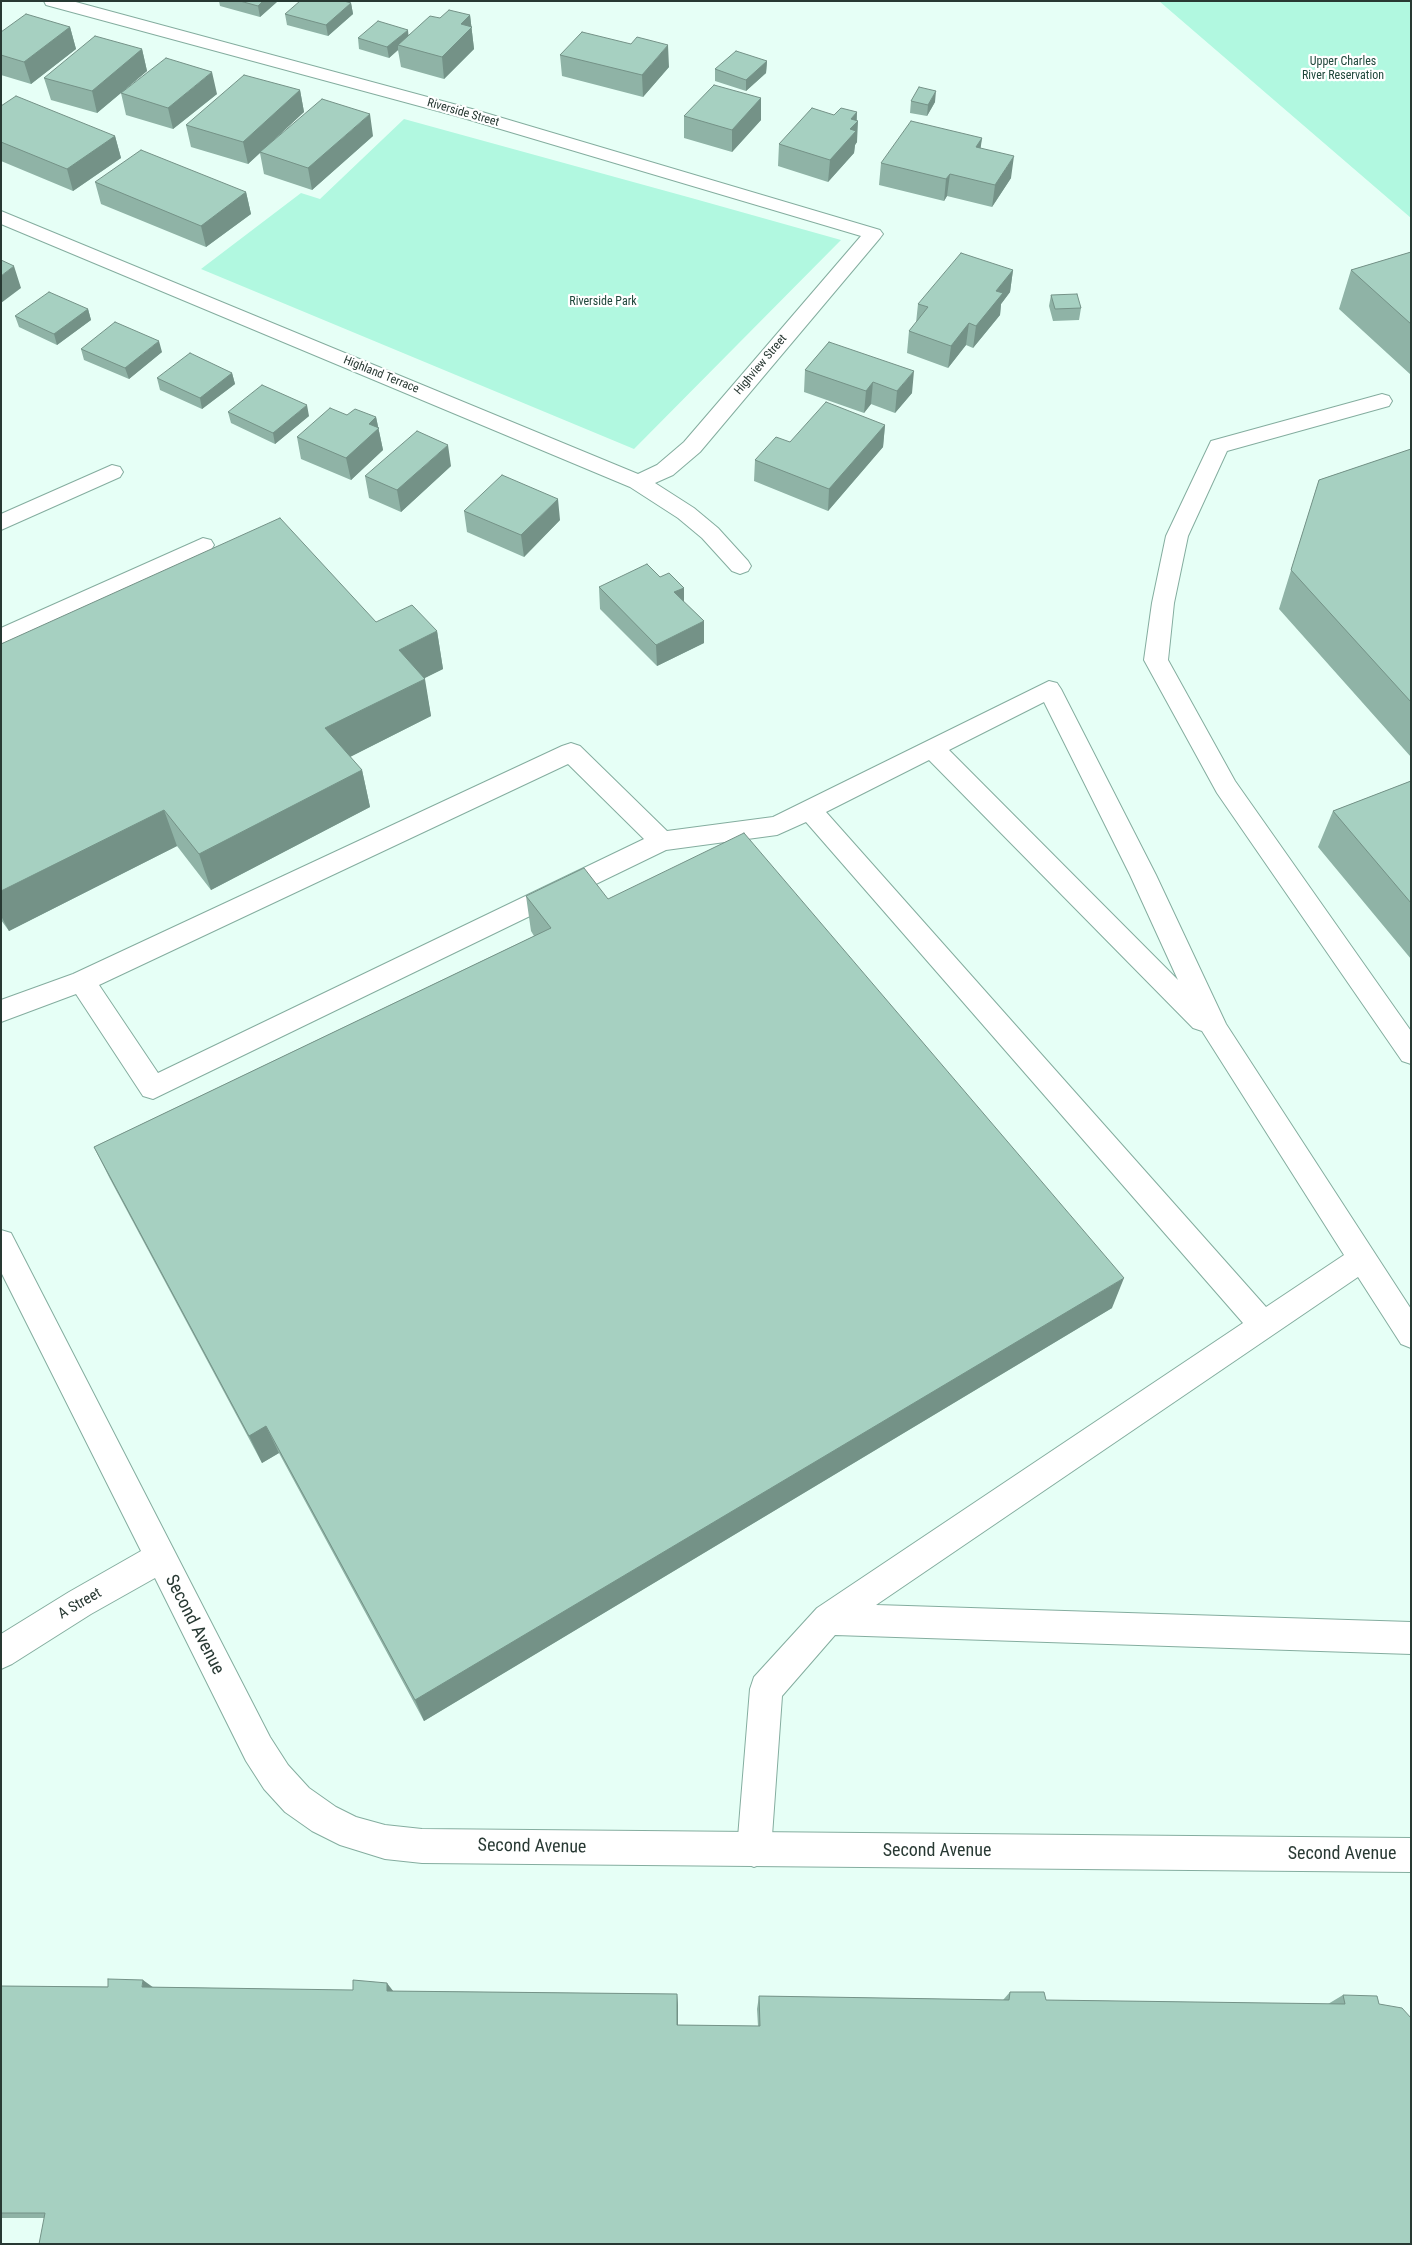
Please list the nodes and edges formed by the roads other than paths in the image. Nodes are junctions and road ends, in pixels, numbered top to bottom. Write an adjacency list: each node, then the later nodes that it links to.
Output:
1 (52, 1): 3 (street, Riverside Street)
2 (1, 217): 6 (street, Highland Terrace)
3 (873, 234): 6 (street, Highview Street)
4 (1382, 401): 17 (street)
5 (112, 472): 7 (street)
6 (638, 482): 9 (street, Highland Terrace)
7 (1, 523)
8 (203, 545): 10 (street)
9 (740, 566)
10 (1, 638)
11 (932, 748): 12 (street); 16 (street); 16 (street)
12 (810, 810): 13 (street); 20 (street)
13 (662, 841): 14 (street); 14 (street)
14 (82, 981): 15 (street)
15 (1, 1011)
16 (1220, 1037): 19 (street)
17 (1411, 1053)
18 (1, 1242): 22 (street, Second Avenue)
19 (1363, 1258): 20 (street); 21 (street)
20 (1263, 1325): 23 (street)
21 (1411, 1335)
22 (160, 1558): 25 (street, A Street); 26 (street, Second Avenue)
23 (828, 1619): 24 (street); 26 (street)
24 (1411, 1638)
25 (1, 1653)
26 (754, 1850): 27 (street, Second Avenue)
27 (1411, 1855)

